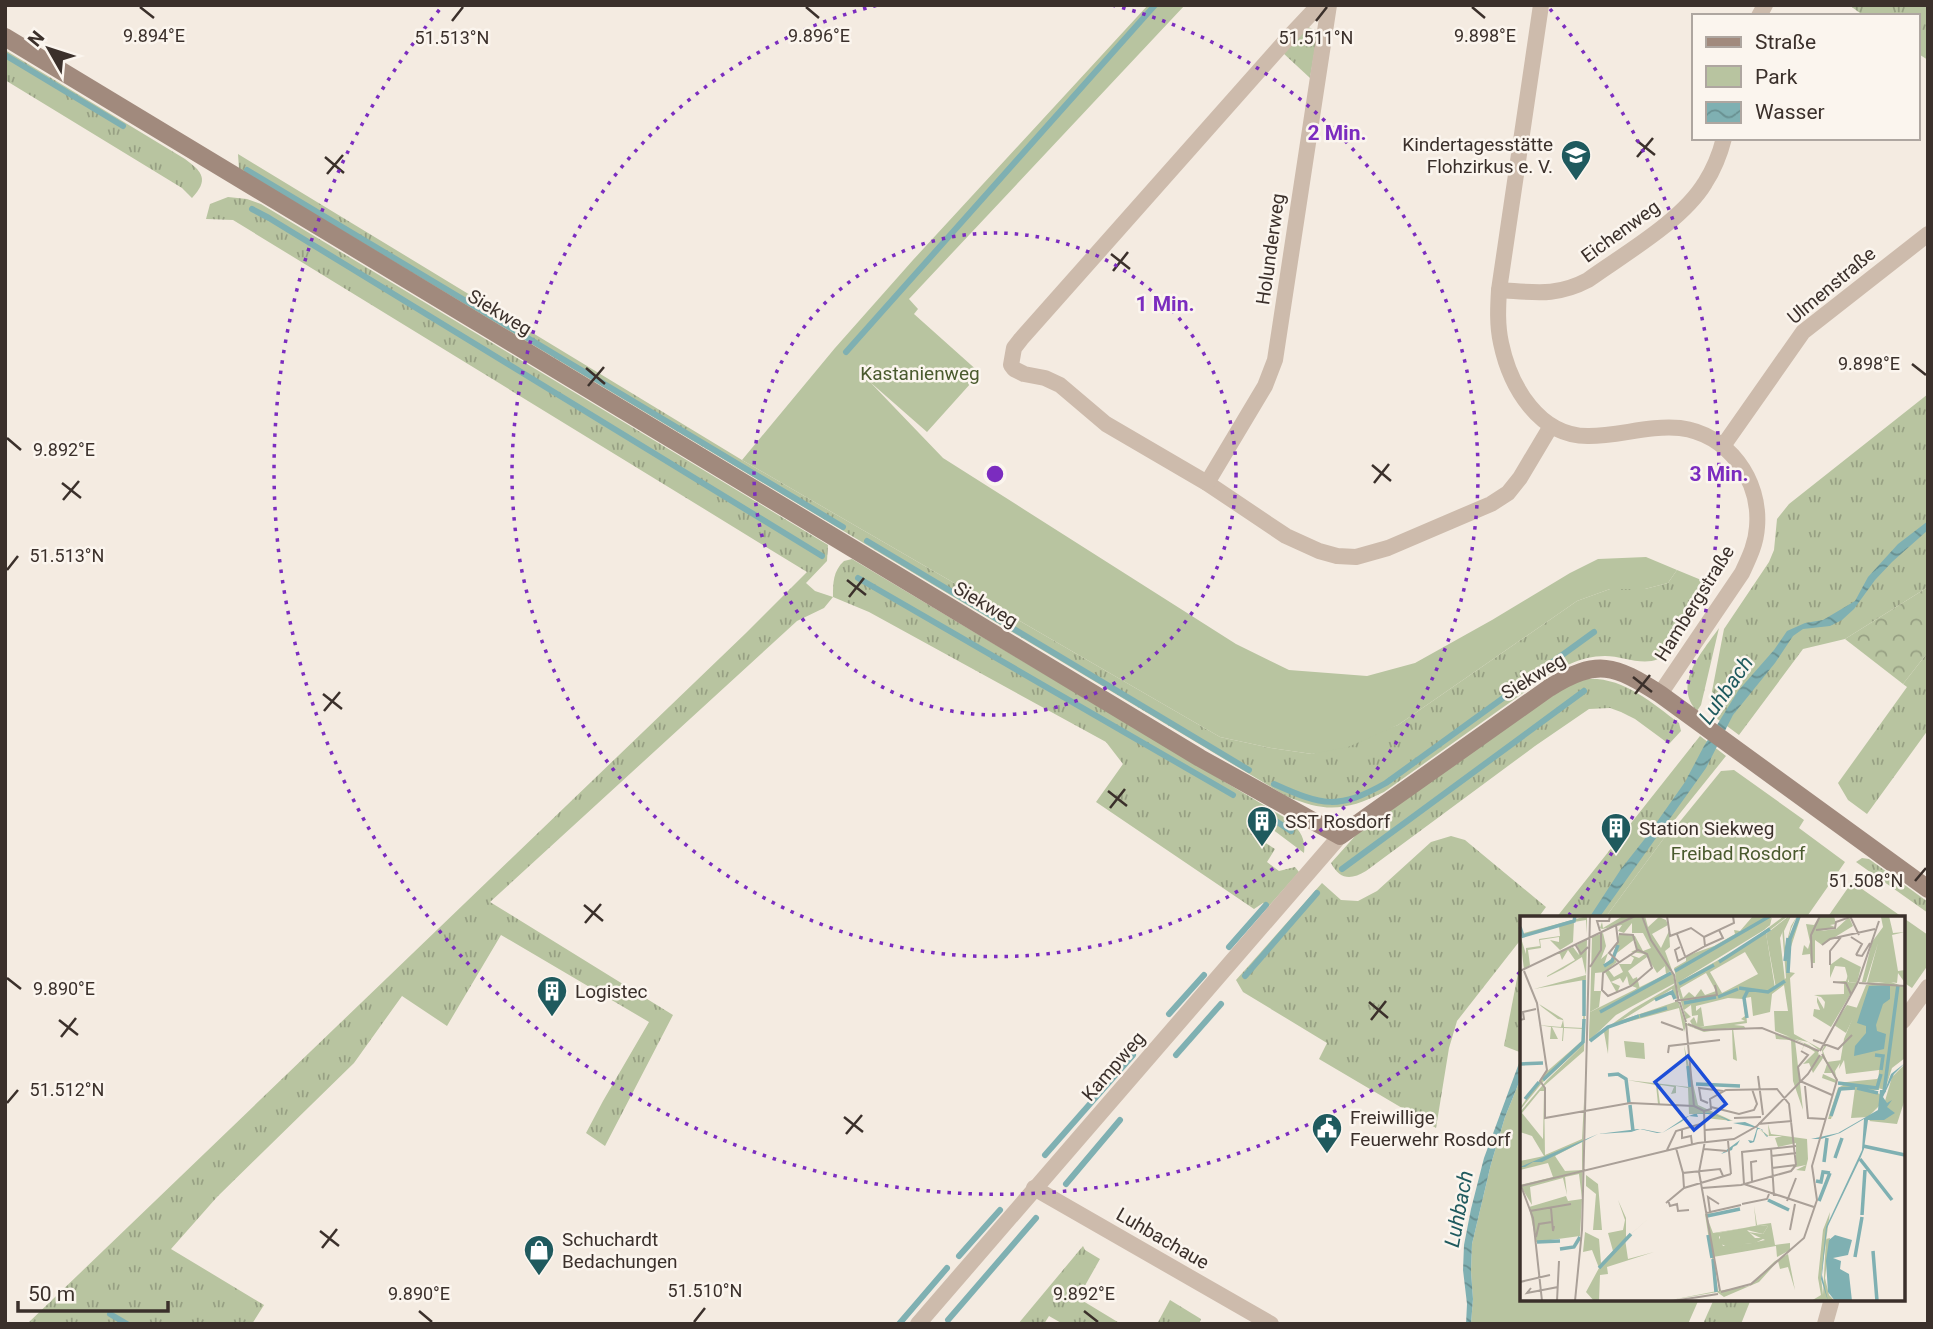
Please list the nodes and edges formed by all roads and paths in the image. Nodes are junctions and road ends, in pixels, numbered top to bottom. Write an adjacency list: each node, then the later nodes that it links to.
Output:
1 (1319, 5): 10 (street)
2 (1329, 5): 10 (street, Holunderweg)
3 (1541, 5): 7 (street, Hambergstraße)
4 (5, 37): 12 (street, Siekweg)
5 (1723, 140): 7 (street, Eichenweg)
6 (1928, 234): 9 (street, Ulmenstraße)
7 (1499, 290): 8 (street, Hambergstraße)
8 (1551, 426): 9 (street, Hambergstraße); 10 (street)
9 (1723, 446): 11 (street, Hambergstraße)
10 (1207, 483)
11 (1660, 695): 12 (street, Siekweg); 13 (street, Siekweg)
12 (1340, 836): 16 (street, Kampweg)
13 (1928, 889)
14 (1928, 987): 15 (street)
15 (1905, 1018)
16 (1034, 1188): 18 (street, Kampweg); 19 (street, Luhbachaue)
17 (1831, 1301): 20 (street)
18 (918, 1324)
19 (1271, 1324)
20 (1825, 1324)

